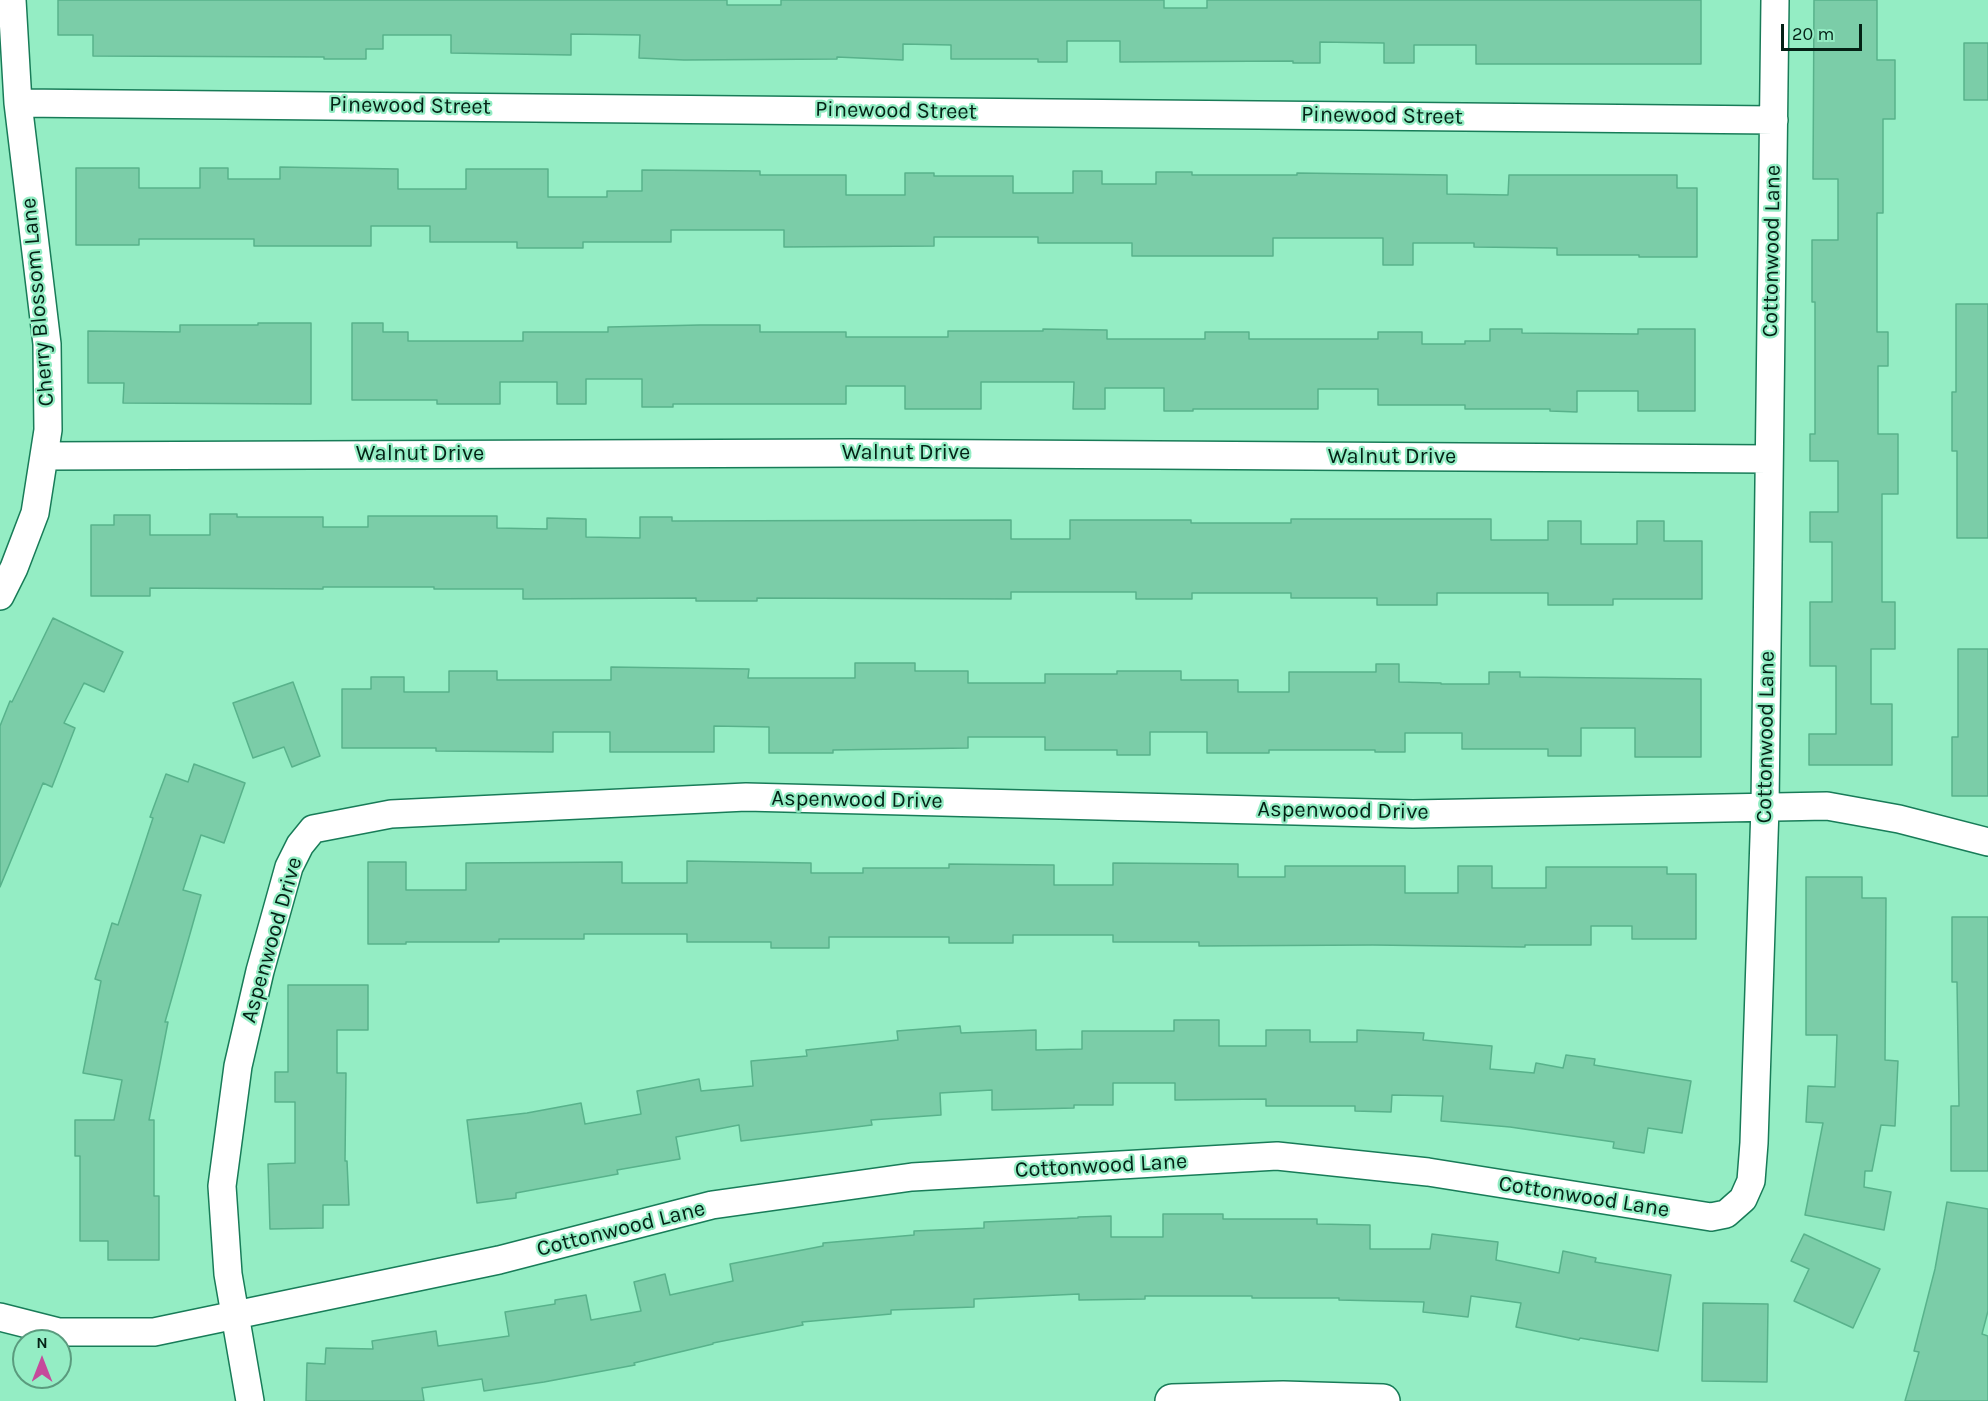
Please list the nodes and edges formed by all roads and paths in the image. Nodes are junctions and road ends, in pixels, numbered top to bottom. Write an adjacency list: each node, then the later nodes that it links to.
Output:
1 (12, 0): 3 (street, Cherry Blossom Lane)
2 (1775, 0): 4 (street, Cottonwood Lane)
3 (18, 102): 4 (street, Pinewood Street); 5 (street, Cherry Blossom Lane)
4 (1774, 120): 6 (street, Cottonwood Lane)
5 (44, 456): 6 (street, Walnut Drive); 7 (street, Cherry Blossom Lane)
6 (1768, 459): 8 (street, Cottonwood Lane)
7 (0, 596)
8 (1765, 807): 9 (street, Aspenwood Drive); 10 (street, Cottonwood Lane); 10 (street, Aspenwood Drive)
9 (1988, 842)
10 (235, 1315): 11 (street); 12 (street, Aspenwood Drive)
11 (0, 1317)
12 (250, 1401)
13 (1172, 1401): 14 (main road)
14 (1383, 1401)

